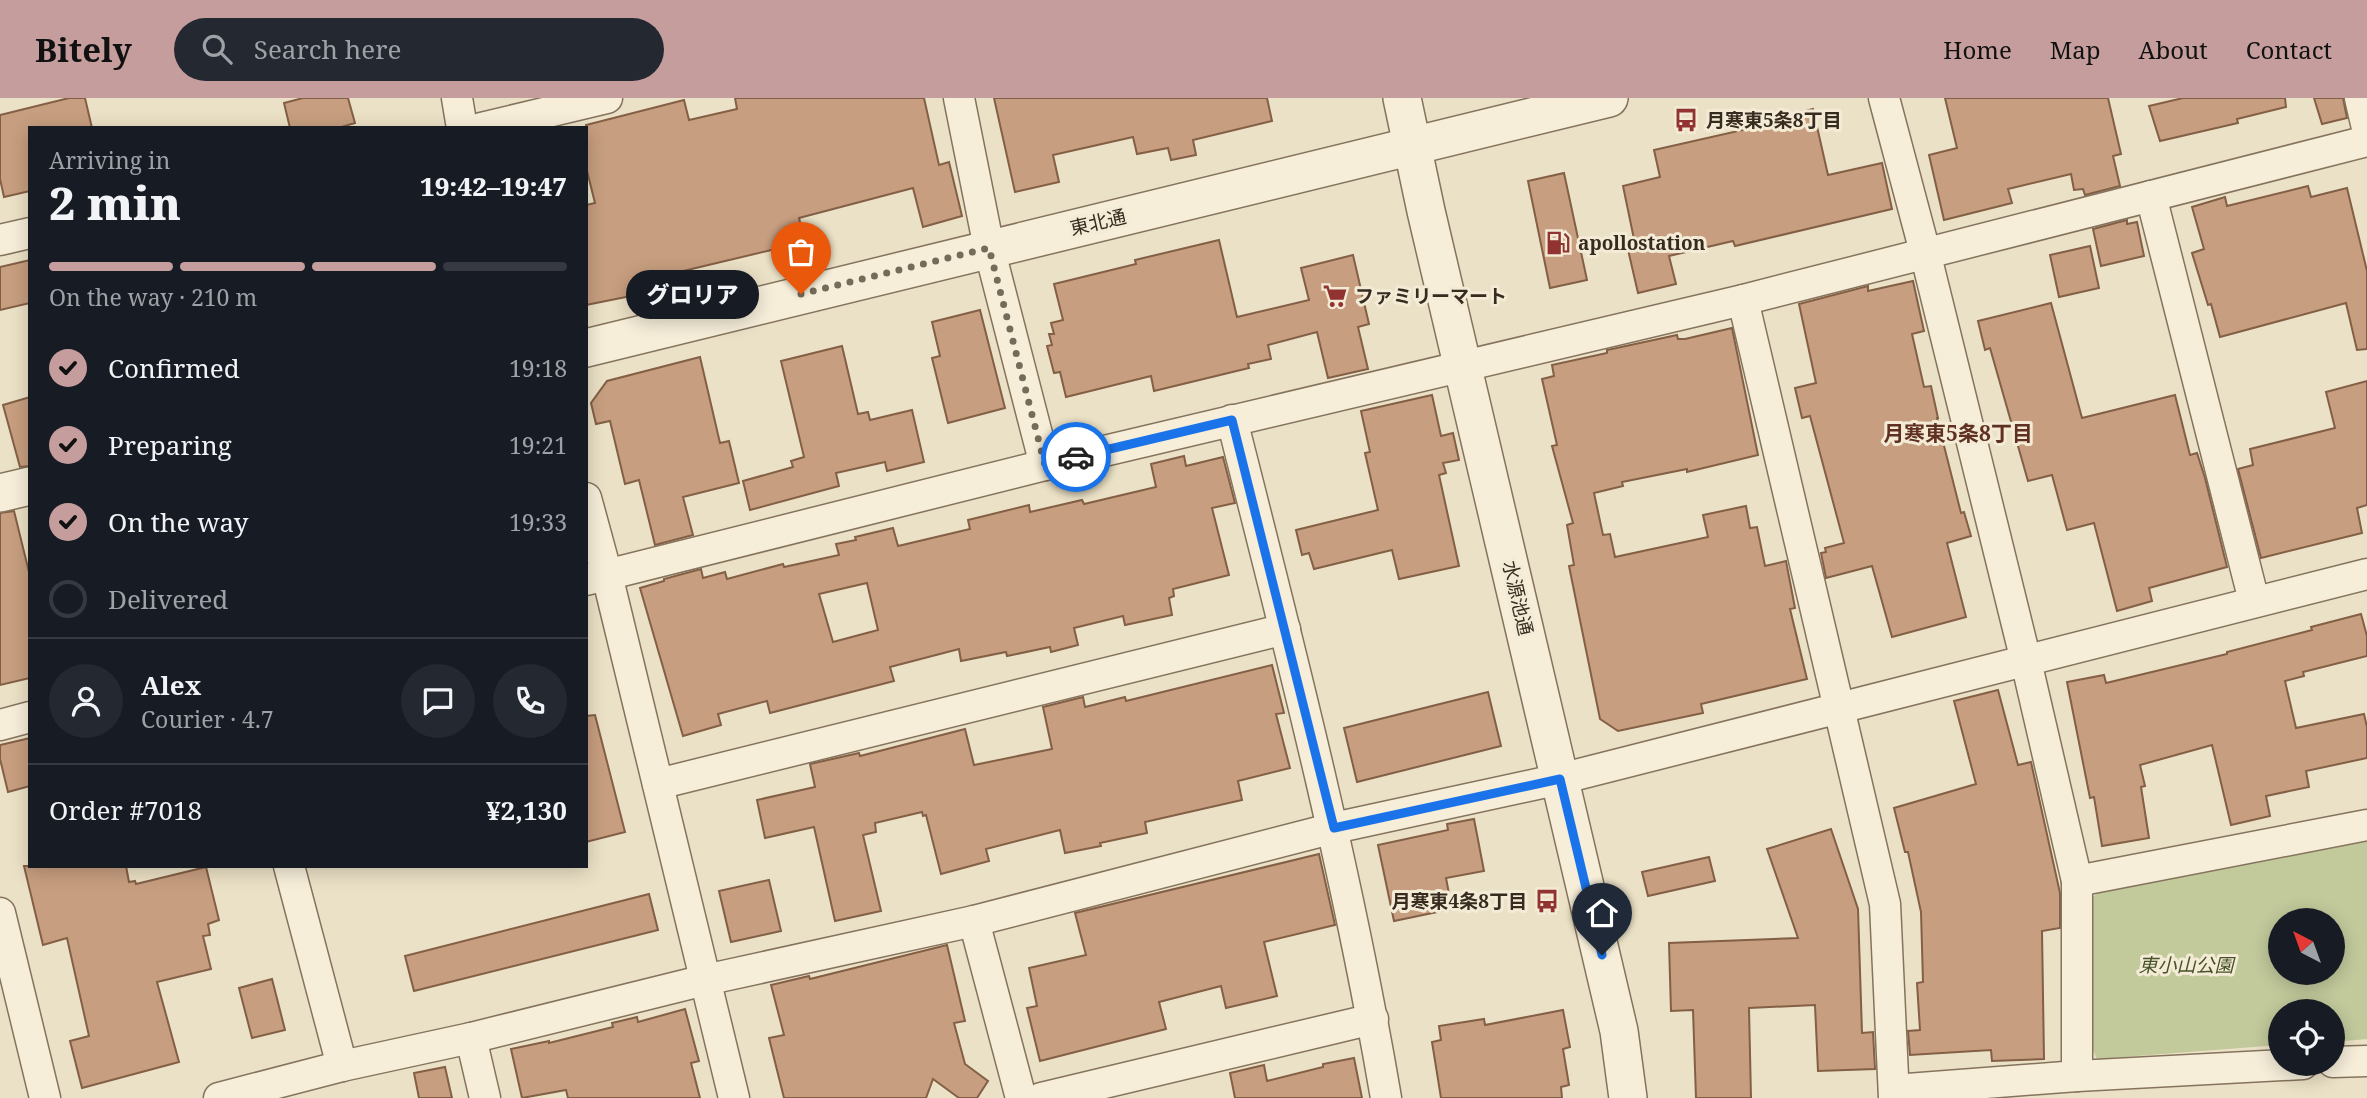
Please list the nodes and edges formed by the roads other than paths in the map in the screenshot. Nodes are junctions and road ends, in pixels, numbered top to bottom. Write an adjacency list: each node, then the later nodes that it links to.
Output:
1 (457, 98): 8 (street)
2 (607, 98): 9 (street)
3 (959, 98): 16 (street)
4 (1402, 98): 12 (street, 水源池通)
5 (1609, 98): 12 (street, 東北通)
6 (1884, 98): 17 (street)
7 (2360, 98): 10 (street)
8 (462, 126)
9 (489, 126)
10 (2367, 128)
11 (2367, 141): 13 (street)
12 (1412, 146): 16 (street, 東北通); 20 (street, 水源池通)
13 (2151, 196): 17 (street); 28 (street)
14 (28, 233): 15 (street)
15 (0, 240)
16 (989, 248): 19 (street, 東北通); 22 (street)
17 (1925, 252): 18 (street); 30 (street)
18 (1743, 300): 20 (street); 31 (street)
19 (588, 348)
20 (1464, 366): 21 (street); 34 (street, 水源池通)
21 (1232, 420): 22 (street); 29 (street)
22 (1045, 465): 27 (street)
23 (28, 486): 24 (street)
24 (0, 493)
25 (588, 512): 27 (street)
26 (2367, 574): 28 (street)
27 (597, 577): 35 (street)
28 (2255, 601): 30 (street)
29 (1285, 629): 35 (street); 37 (street)
30 (2026, 661): 31 (street); 39 (street)
31 (1840, 709): 34 (street); 51 (street)
32 (28, 718): 33 (street)
33 (0, 725)
34 (1560, 779): 37 (street); 59 (street, 水源池通)
35 (658, 784): 42 (street)
36 (2367, 825): 39 (street)
37 (1334, 828): 41 (street); 43 (street)
38 (290, 868): 47 (street)
39 (2077, 881): 49 (street)
40 (0, 913): 52 (street)
41 (974, 921): 42 (street); 56 (street)
42 (705, 980): 44 (street); 55 (street)
43 (1373, 1019): 57 (street); 58 (street)
44 (471, 1038): 47 (street); 54 (street)
45 (2367, 1061): 46 (street)
46 (2345, 1062)
47 (342, 1066): 50 (street)
48 (2268, 1066): 49 (street)
49 (2077, 1076): 51 (street)
50 (266, 1092): 53 (street)
51 (1894, 1094)
52 (45, 1098)
53 (219, 1098)
54 (485, 1098)
55 (734, 1098)
56 (1021, 1098)
57 (1041, 1098)
58 (1386, 1098)
59 (1628, 1098)

